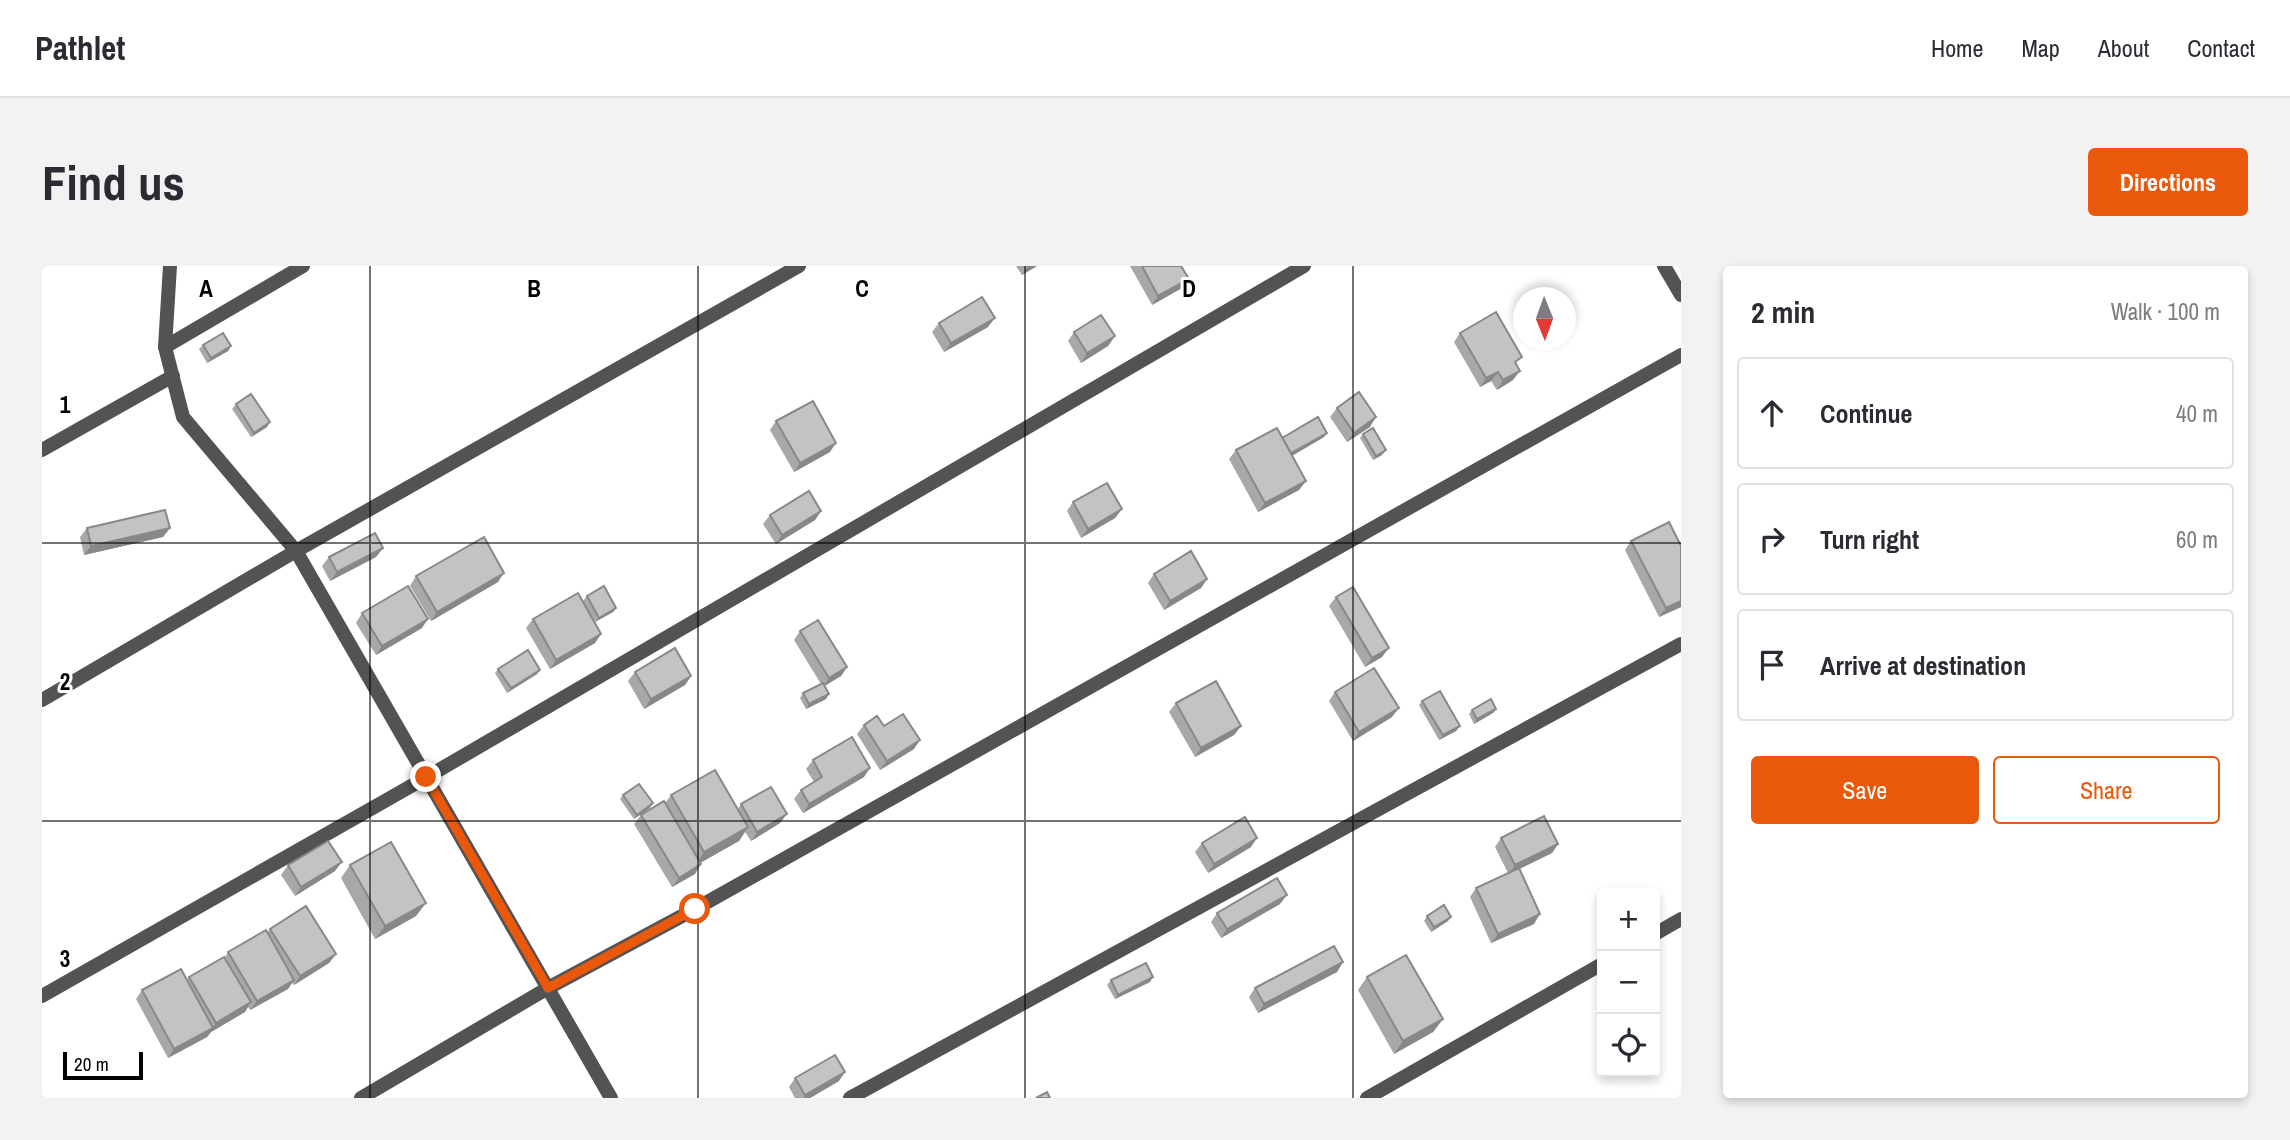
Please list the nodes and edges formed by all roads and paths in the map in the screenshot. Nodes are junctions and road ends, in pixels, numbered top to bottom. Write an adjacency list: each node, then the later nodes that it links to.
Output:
1 (170, 266): 7 (street)
2 (303, 266): 7 (street)
3 (799, 266): 11 (street)
4 (1304, 266): 14 (street)
5 (1664, 266): 6 (street)
6 (1681, 295)
7 (165, 347): 9 (street)
8 (1681, 355): 18 (street)
9 (173, 376): 10 (street); 11 (street)
10 (42, 450)
11 (296, 551): 13 (street); 14 (street)
12 (1681, 644): 22 (street)
13 (42, 700)
14 (426, 777): 18 (street); 19 (street)
15 (1681, 919): 16 (street)
16 (1660, 931)
17 (1597, 967): 23 (street)
18 (548, 988): 20 (street); 21 (street)
19 (42, 996)
20 (361, 1098)
21 (611, 1098)
22 (850, 1098)
23 (1367, 1098)

